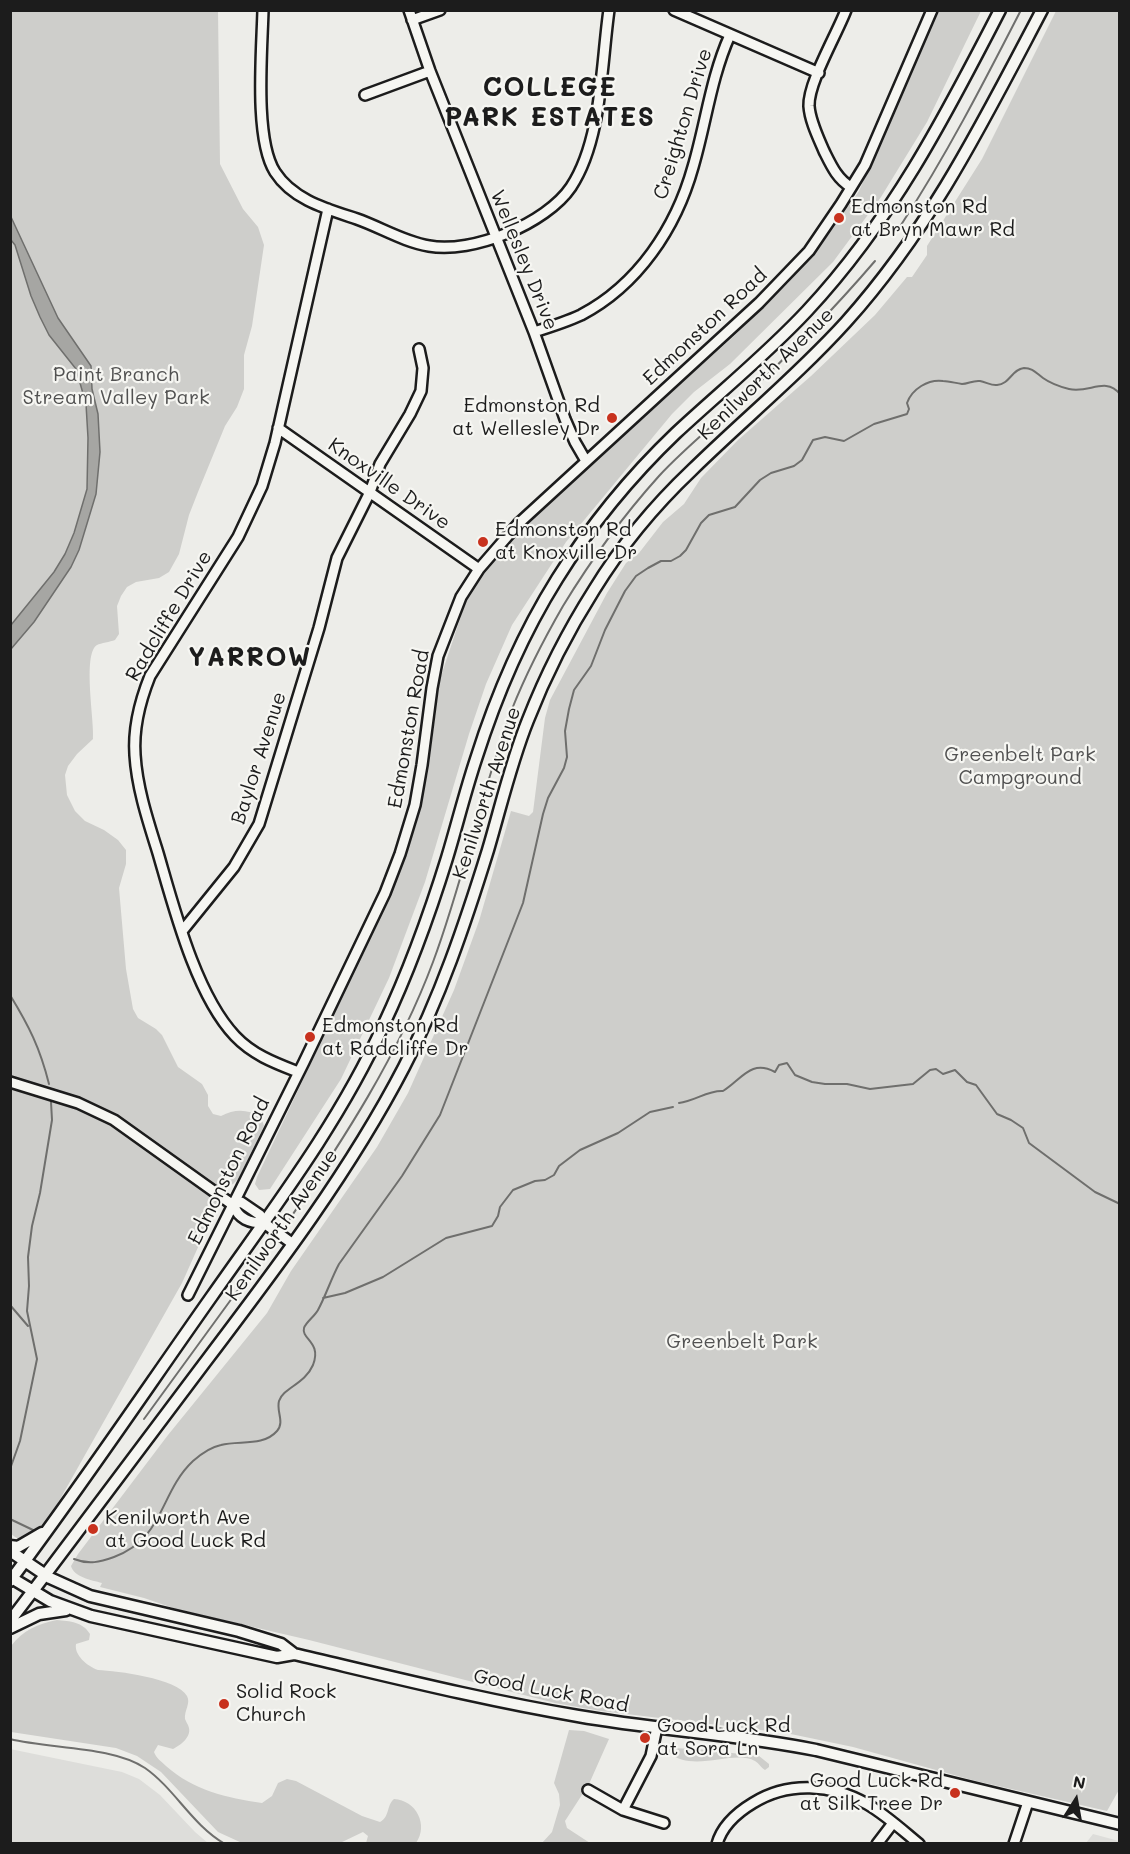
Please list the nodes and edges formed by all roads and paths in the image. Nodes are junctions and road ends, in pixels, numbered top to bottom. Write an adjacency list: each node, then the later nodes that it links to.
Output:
1 (263, 10): 15 (street)
2 (440, 10): 9 (street)
3 (609, 10): 16 (street)
4 (674, 10): 10 (street)
5 (846, 10): 12 (street)
6 (932, 10): 14 (street, Edmonston Road)
7 (1000, 10): 27 (main road, Kenilworth Avenue)
8 (1042, 10): 28 (main road, Kenilworth Avenue)
9 (410, 15): 11 (street, Wellesley Drive)
10 (730, 35): 12 (street); 17 (street, Creighton Drive)
11 (430, 71): 13 (street); 16 (street, Wellesley Drive)
12 (819, 73): 14 (street)
13 (365, 95)
14 (851, 187): 20 (street, Edmonston Road)
15 (328, 209): 16 (street); 19 (street, Radcliffe Drive)
16 (496, 238): 17 (street, Wellesley Drive)
17 (534, 332): 20 (street, Wellesley Drive)
18 (418, 349): 21 (street, Baylor Avenue)
19 (278, 428): 21 (street, Knoxville Drive); 23 (street, Radcliffe Drive)
20 (586, 461): 22 (street, Edmonston Road)
21 (370, 492): 22 (street, Knoxville Drive); 23 (street, Baylor Avenue)
22 (479, 569): 24 (street, Edmonston Road)
23 (183, 930): 24 (street, Radcliffe Drive)
24 (298, 1072): 26 (street, Edmonston Road)
25 (10, 1082): 26 (street)
26 (233, 1205): 27 (street); 29 (street, Edmonston Road)
27 (264, 1223): 28 (street); 30 (main road, Kenilworth Avenue)
28 (292, 1244): 34 (main road, Kenilworth Avenue)
29 (188, 1295)
30 (48, 1530): 31 (main road); 33 (main road, Kenilworth Avenue)
31 (10, 1546)
32 (10, 1551): 33 (main road, Good Luck Road)
33 (25, 1562): 34 (main road, Good Luck Road); 35 (main road, Kenilworth Avenue)
34 (45, 1575): 36 (main road, Kenilworth Avenue); 40 (main road, Good Luck Road)
35 (11, 1579): 36 (main road, Good Luck Road)
36 (32, 1591): 37 (main road, Good Luck Road); 38 (main road, Kenilworth Avenue)
37 (72, 1610): 39 (main road); 40 (main road, Good Luck Road)
38 (10, 1621)
39 (10, 1628)
40 (294, 1654): 41 (main road, Good Luck Road)
41 (657, 1727): 43 (main road, Good Luck Road); 44 (street)
42 (588, 1790): 44 (street)
43 (1028, 1802): 47 (main road, Good Luck Road); 51 (street)
44 (622, 1810): 45 (street)
45 (664, 1823)
46 (893, 1823): 48 (street); 49 (street); 50 (street)
47 (1119, 1824)
48 (717, 1844)
49 (877, 1844)
50 (919, 1844)
51 (1014, 1844)

